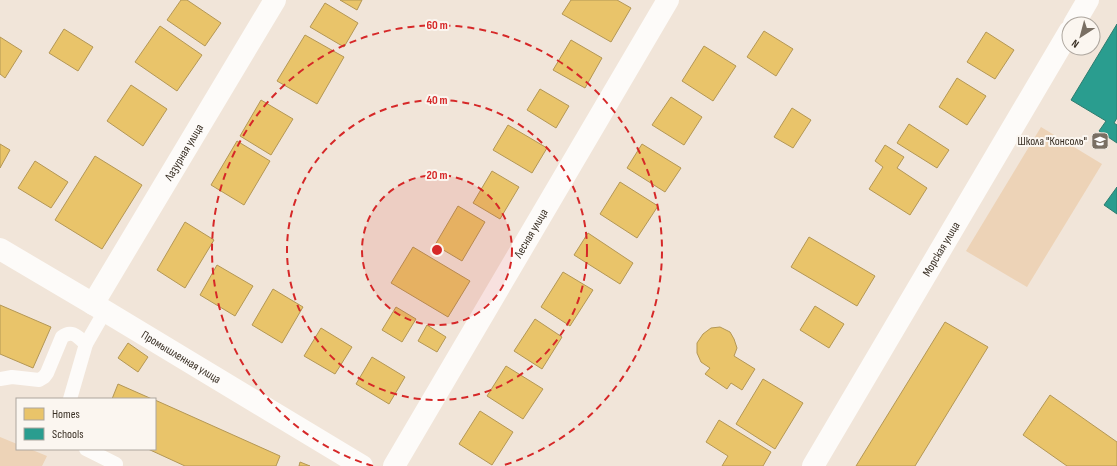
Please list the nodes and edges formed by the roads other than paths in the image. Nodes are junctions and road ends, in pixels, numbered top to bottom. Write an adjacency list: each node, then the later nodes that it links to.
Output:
1 (275, 0): 7 (street, Лазурная улица)
2 (668, 0): 14 (street, Лесная улица)
3 (1088, 0): 4 (street)
4 (1079, 16)
5 (1061, 46): 15 (street, Морская улица)
6 (0, 249): 7 (street, Промышленная улица)
7 (99, 307): 8 (lane); 13 (street, Промышленная улица)
8 (86, 344): 9 (lane); 10 (lane)
9 (0, 379)
10 (70, 398)
11 (88, 450): 12 (lane)
12 (117, 465)
13 (362, 466)
14 (394, 466)
15 (813, 466)

